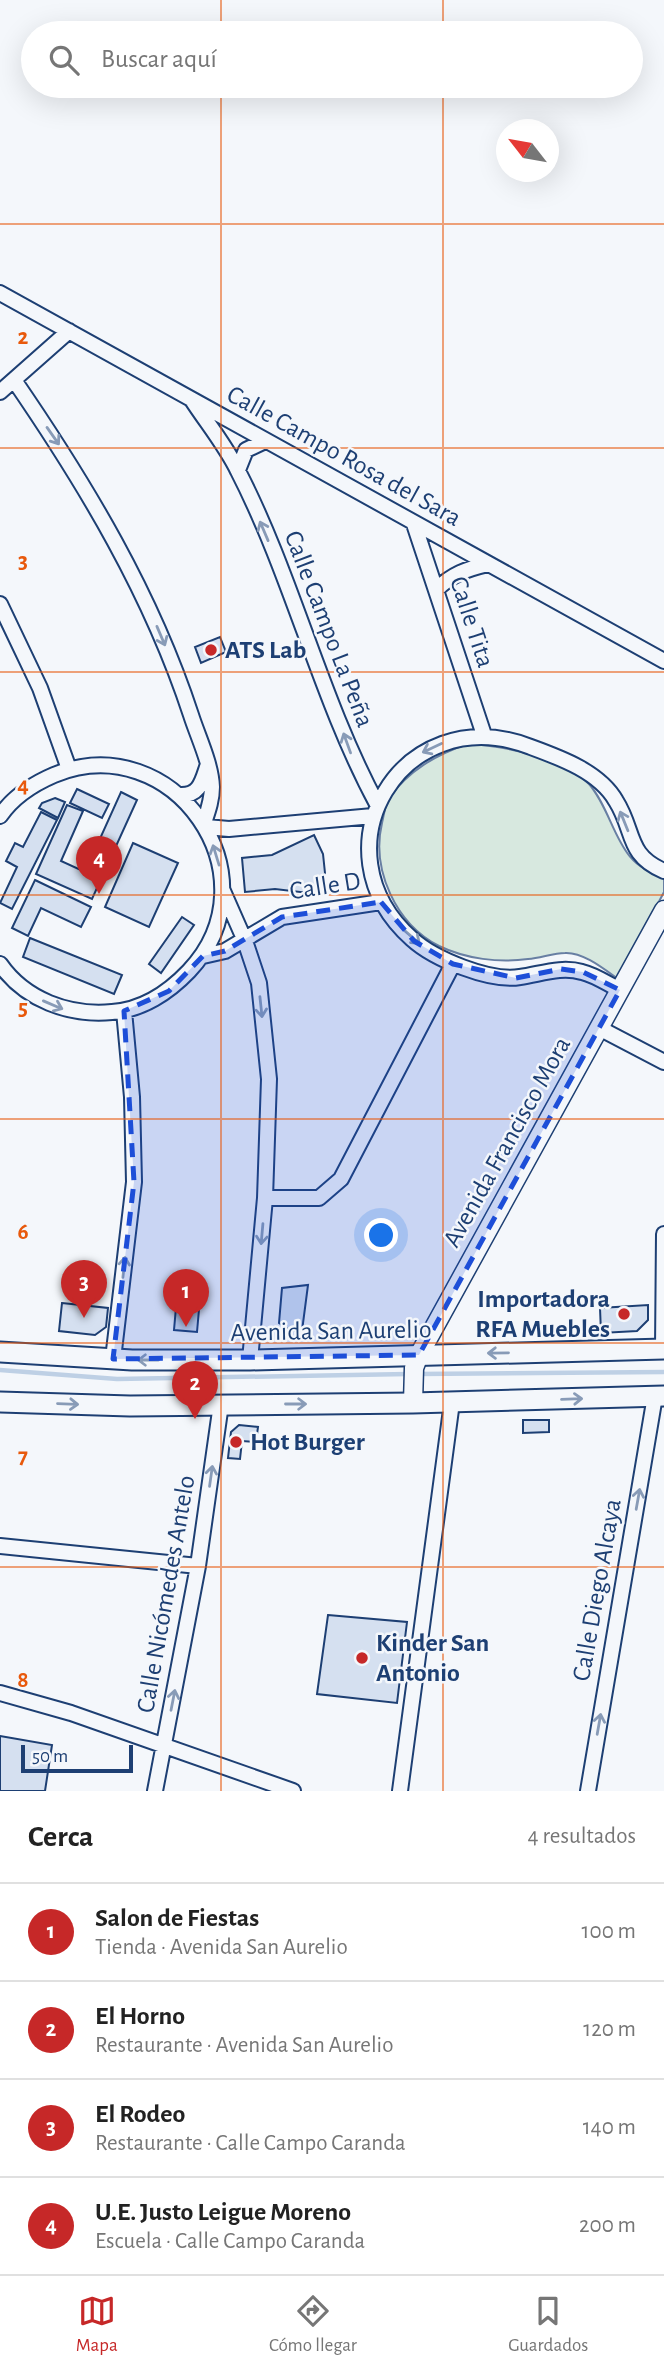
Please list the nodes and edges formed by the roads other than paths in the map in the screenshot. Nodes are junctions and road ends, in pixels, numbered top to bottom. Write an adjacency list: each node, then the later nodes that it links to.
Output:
1 (0, 293): 2 (street, Calle Campo Rosa del Sara)
2 (69, 331): 3 (street); 5 (street, Calle Campo Rosa del Sara)
3 (13, 380): 4 (street); 14 (street, one-way to 14)
4 (0, 392)
5 (190, 397): 6 (street, Calle Campo Rosa del Sara); 7 (street, Calle Campo La Peña)
6 (265, 441): 7 (street); 8 (street, Calle Campo Rosa del Sara)
7 (238, 470): 17 (street, Calle Campo La Peña, one-way to 7)
8 (414, 524): 9 (street, Calle Campo Rosa del Sara); 10 (street, Calle Tita)
9 (488, 564): 10 (street); 12 (street, Calle Campo Rosa del Sara)
10 (436, 590): 13 (street, Calle Tita)
11 (0, 604): 15 (street)
12 (664, 661)
13 (484, 735): 17 (street, one-way to 17); 20 (street, one-way to 13)
14 (208, 766): 16 (street); 19 (street)
15 (69, 769): 16 (street); 18 (street)
16 (180, 795): 19 (street)
17 (375, 810): 19 (street); 22 (street)
18 (0, 816)
19 (205, 825): 21 (street, one-way to 19)
20 (664, 871)
21 (223, 891): 24 (street); 25 (street)
22 (381, 902): 24 (street, Calle D); 26 (street, one-way to 26)
23 (664, 910): 28 (street, Avenida Francisco Mora)
24 (245, 941): 25 (street, Calle D); 32 (street, one-way to 32)
25 (204, 956): 29 (street)
26 (453, 964): 28 (street); 32 (street)
27 (3, 973): 29 (street, one-way to 29)
28 (620, 990): 30 (street, Avenida Francisco Mora)
29 (124, 1011): 36 (street, one-way to 29)
30 (599, 1028): 31 (street); 38 (street, Avenida Francisco Mora)
31 (664, 1062)
32 (265, 1198): 37 (street, one-way to 37)
33 (664, 1234): 34 (street)
34 (664, 1349): 38 (main road, Avenida San Aurelio, one-way to 38)
35 (0, 1352): 36 (main road, Avenida San Aurelio)
36 (113, 1359): 37 (main road, Avenida San Aurelio, one-way to 36)
37 (250, 1360): 38 (main road, Avenida San Aurelio)
38 (417, 1361): 40 (street, Avenida Francisco Mora)
39 (660, 1396): 42 (main road, one-way to 39); 51 (street, Calle Diego Alcaya, one-way to 39)
40 (413, 1398): 42 (main road); 43 (main road, one-way to 40)
41 (0, 1402): 43 (main road, one-way to 43)
42 (453, 1402): 50 (street)
43 (221, 1404): 45 (street, Calle Nicómedes Antelo, one-way to 43)
44 (0, 1546): 45 (street)
45 (198, 1566): 47 (street, Calle Nicómedes Antelo, one-way to 45)
46 (0, 1693): 47 (street)
47 (163, 1748): 48 (street, Calle Nicómedes Antelo); 49 (street)
48 (155, 1791)
49 (293, 1791)
50 (400, 1791)
51 (588, 1791)

